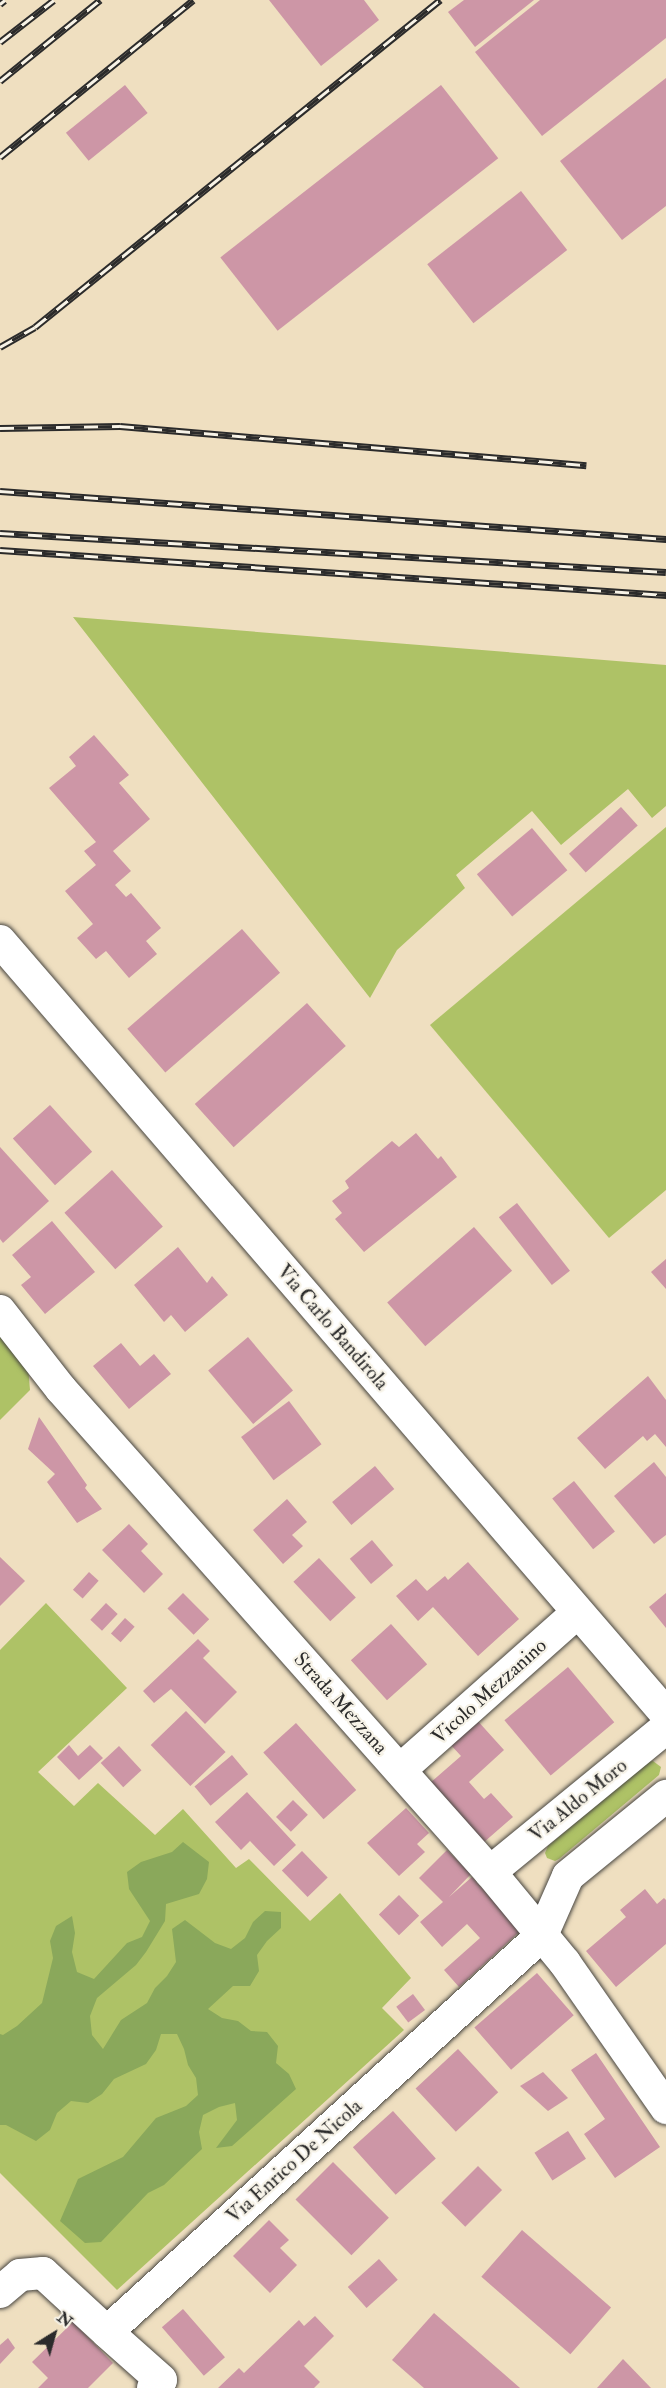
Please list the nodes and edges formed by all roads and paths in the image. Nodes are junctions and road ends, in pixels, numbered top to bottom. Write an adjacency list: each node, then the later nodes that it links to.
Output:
1 (0, 941): 3 (street, Via Carlo Bandirola)
2 (0, 1311): 6 (street, Strada Mezzana)
3 (577, 1612): 4 (street, Via Carlo Bandirola); 6 (street, Vicolo Mezzanino)
4 (666, 1714)
5 (666, 1728): 8 (street, Via Aldo Moro)
6 (400, 1770): 8 (street, Strada Mezzana)
7 (666, 1796): 9 (street)
8 (490, 1872): 9 (street, Strada Mezzana)
9 (542, 1935): 10 (street, Strada Mezzana); 12 (street, Via Enrico De Nicola)
10 (666, 2108)
11 (0, 2292): 12 (street)
12 (107, 2332): 13 (street)
13 (161, 2385)

